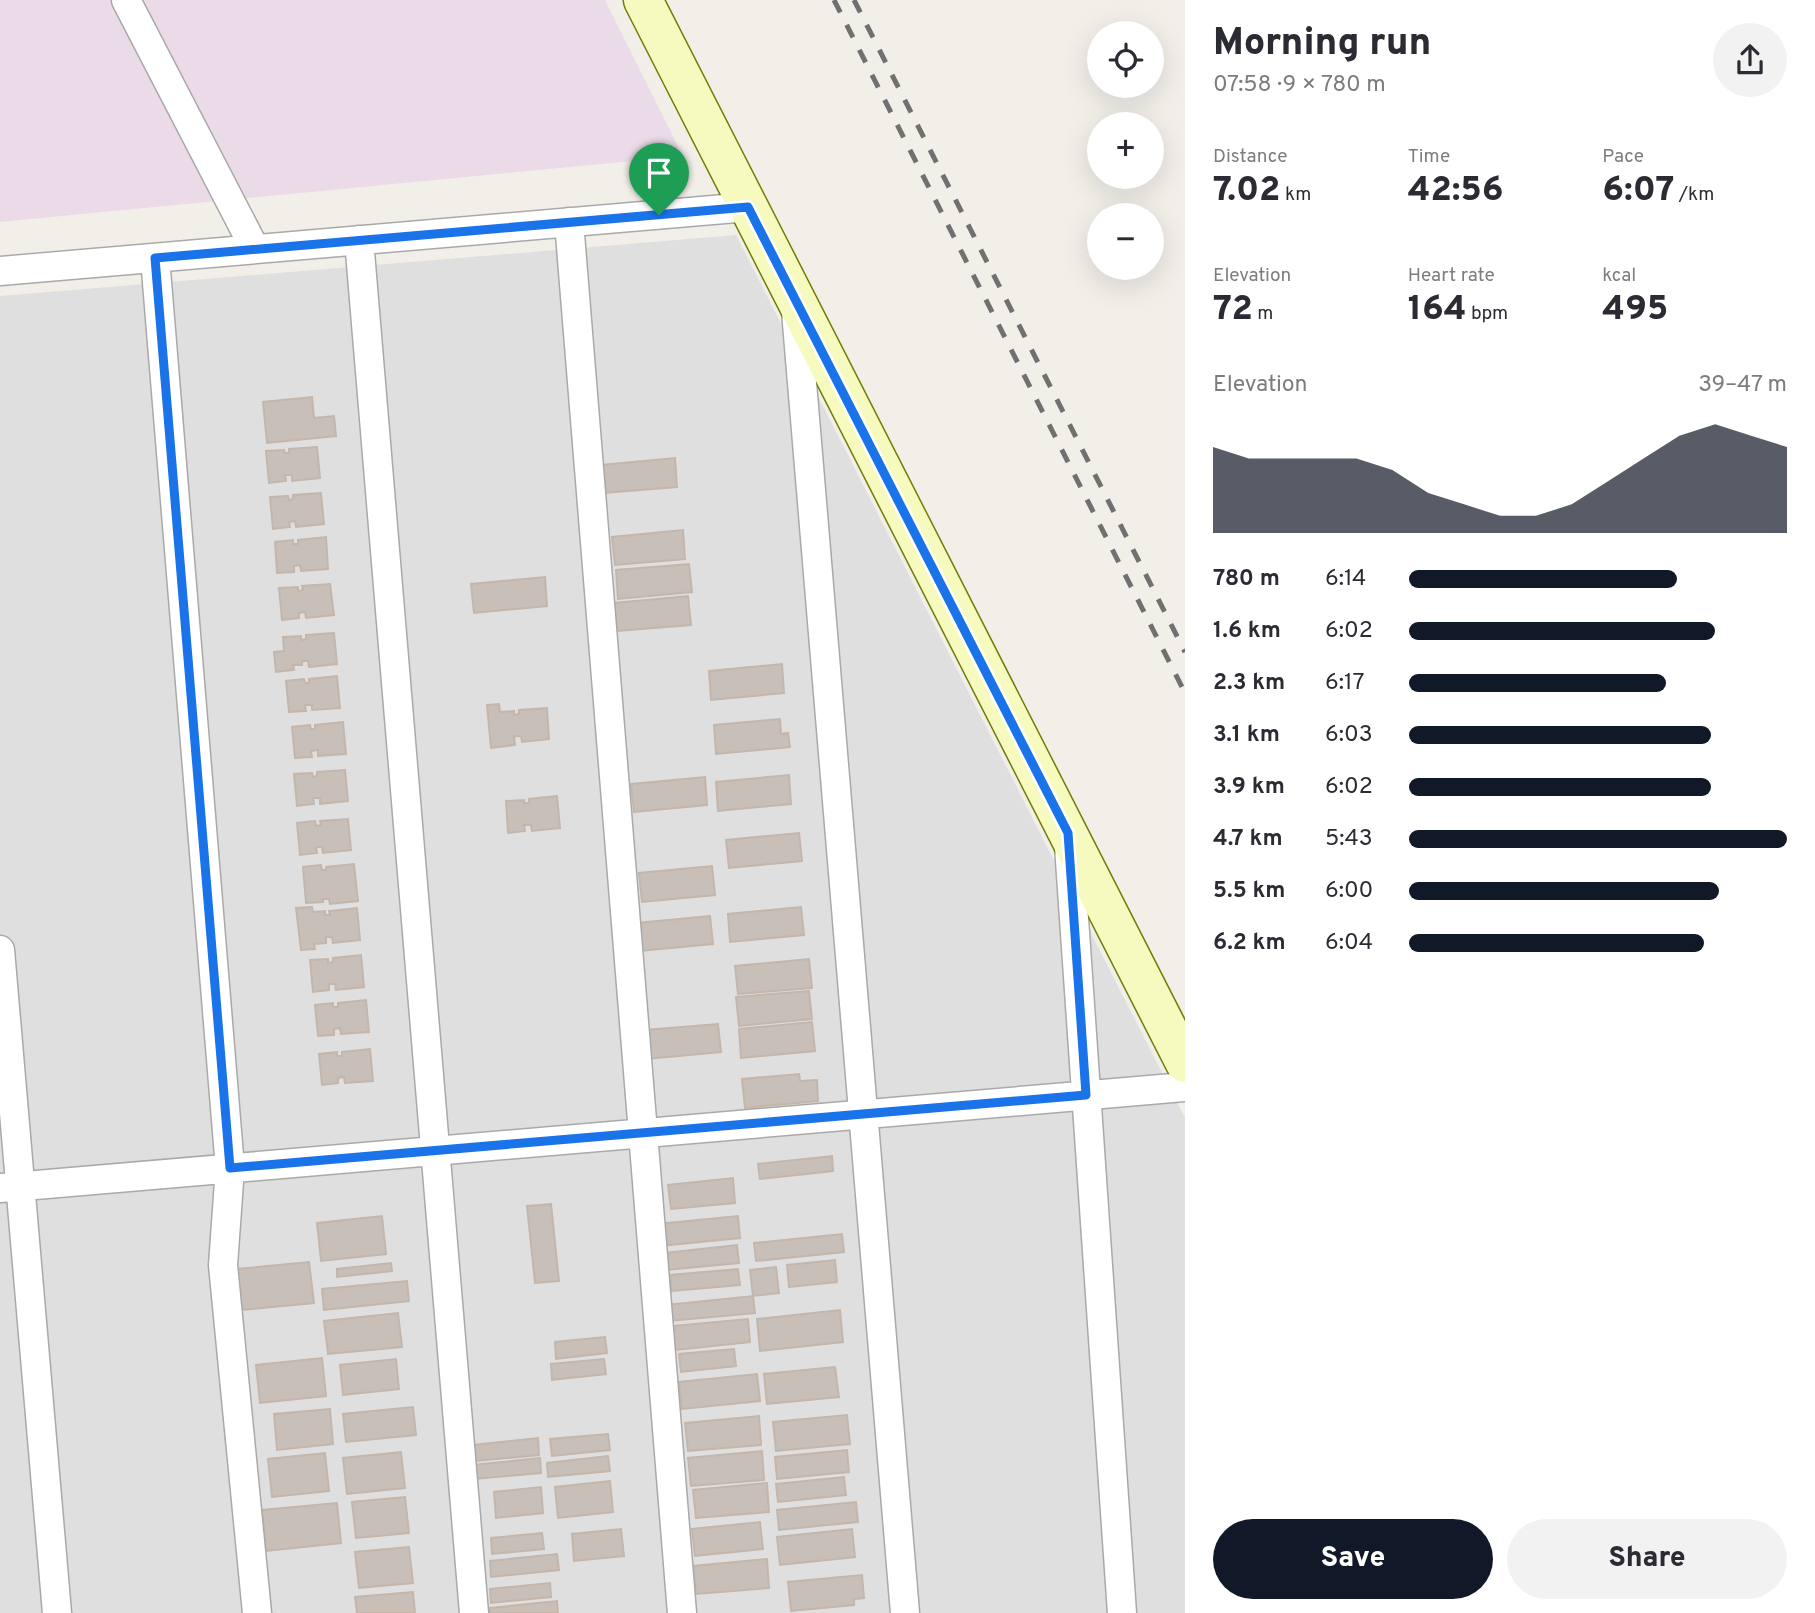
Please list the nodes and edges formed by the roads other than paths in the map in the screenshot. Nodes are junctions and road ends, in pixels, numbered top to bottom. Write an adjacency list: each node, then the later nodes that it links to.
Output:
1 (126, 0): 6 (street)
2 (643, 0): 3 (main road)
3 (748, 207): 4 (street); 9 (main road)
4 (569, 222): 5 (street); 16 (street)
5 (359, 240): 6 (street); 17 (street)
6 (255, 249): 7 (street)
7 (155, 258): 8 (street); 18 (street)
8 (0, 271)
9 (795, 298): 10 (main road); 15 (street)
10 (1068, 833): 12 (main road); 14 (street)
11 (0, 950): 19 (street)
12 (1185, 1063)
13 (1185, 1087): 14 (street)
14 (1086, 1095): 15 (street); 25 (street)
15 (863, 1114): 16 (street); 24 (street)
16 (643, 1133): 17 (street); 23 (street)
17 (435, 1151): 18 (street); 22 (street)
18 (230, 1168): 19 (street); 21 (street)
19 (10, 1187): 20 (street)
20 (57, 1613)
21 (257, 1613)
22 (474, 1613)
23 (682, 1613)
24 (905, 1613)
25 (1122, 1613)

